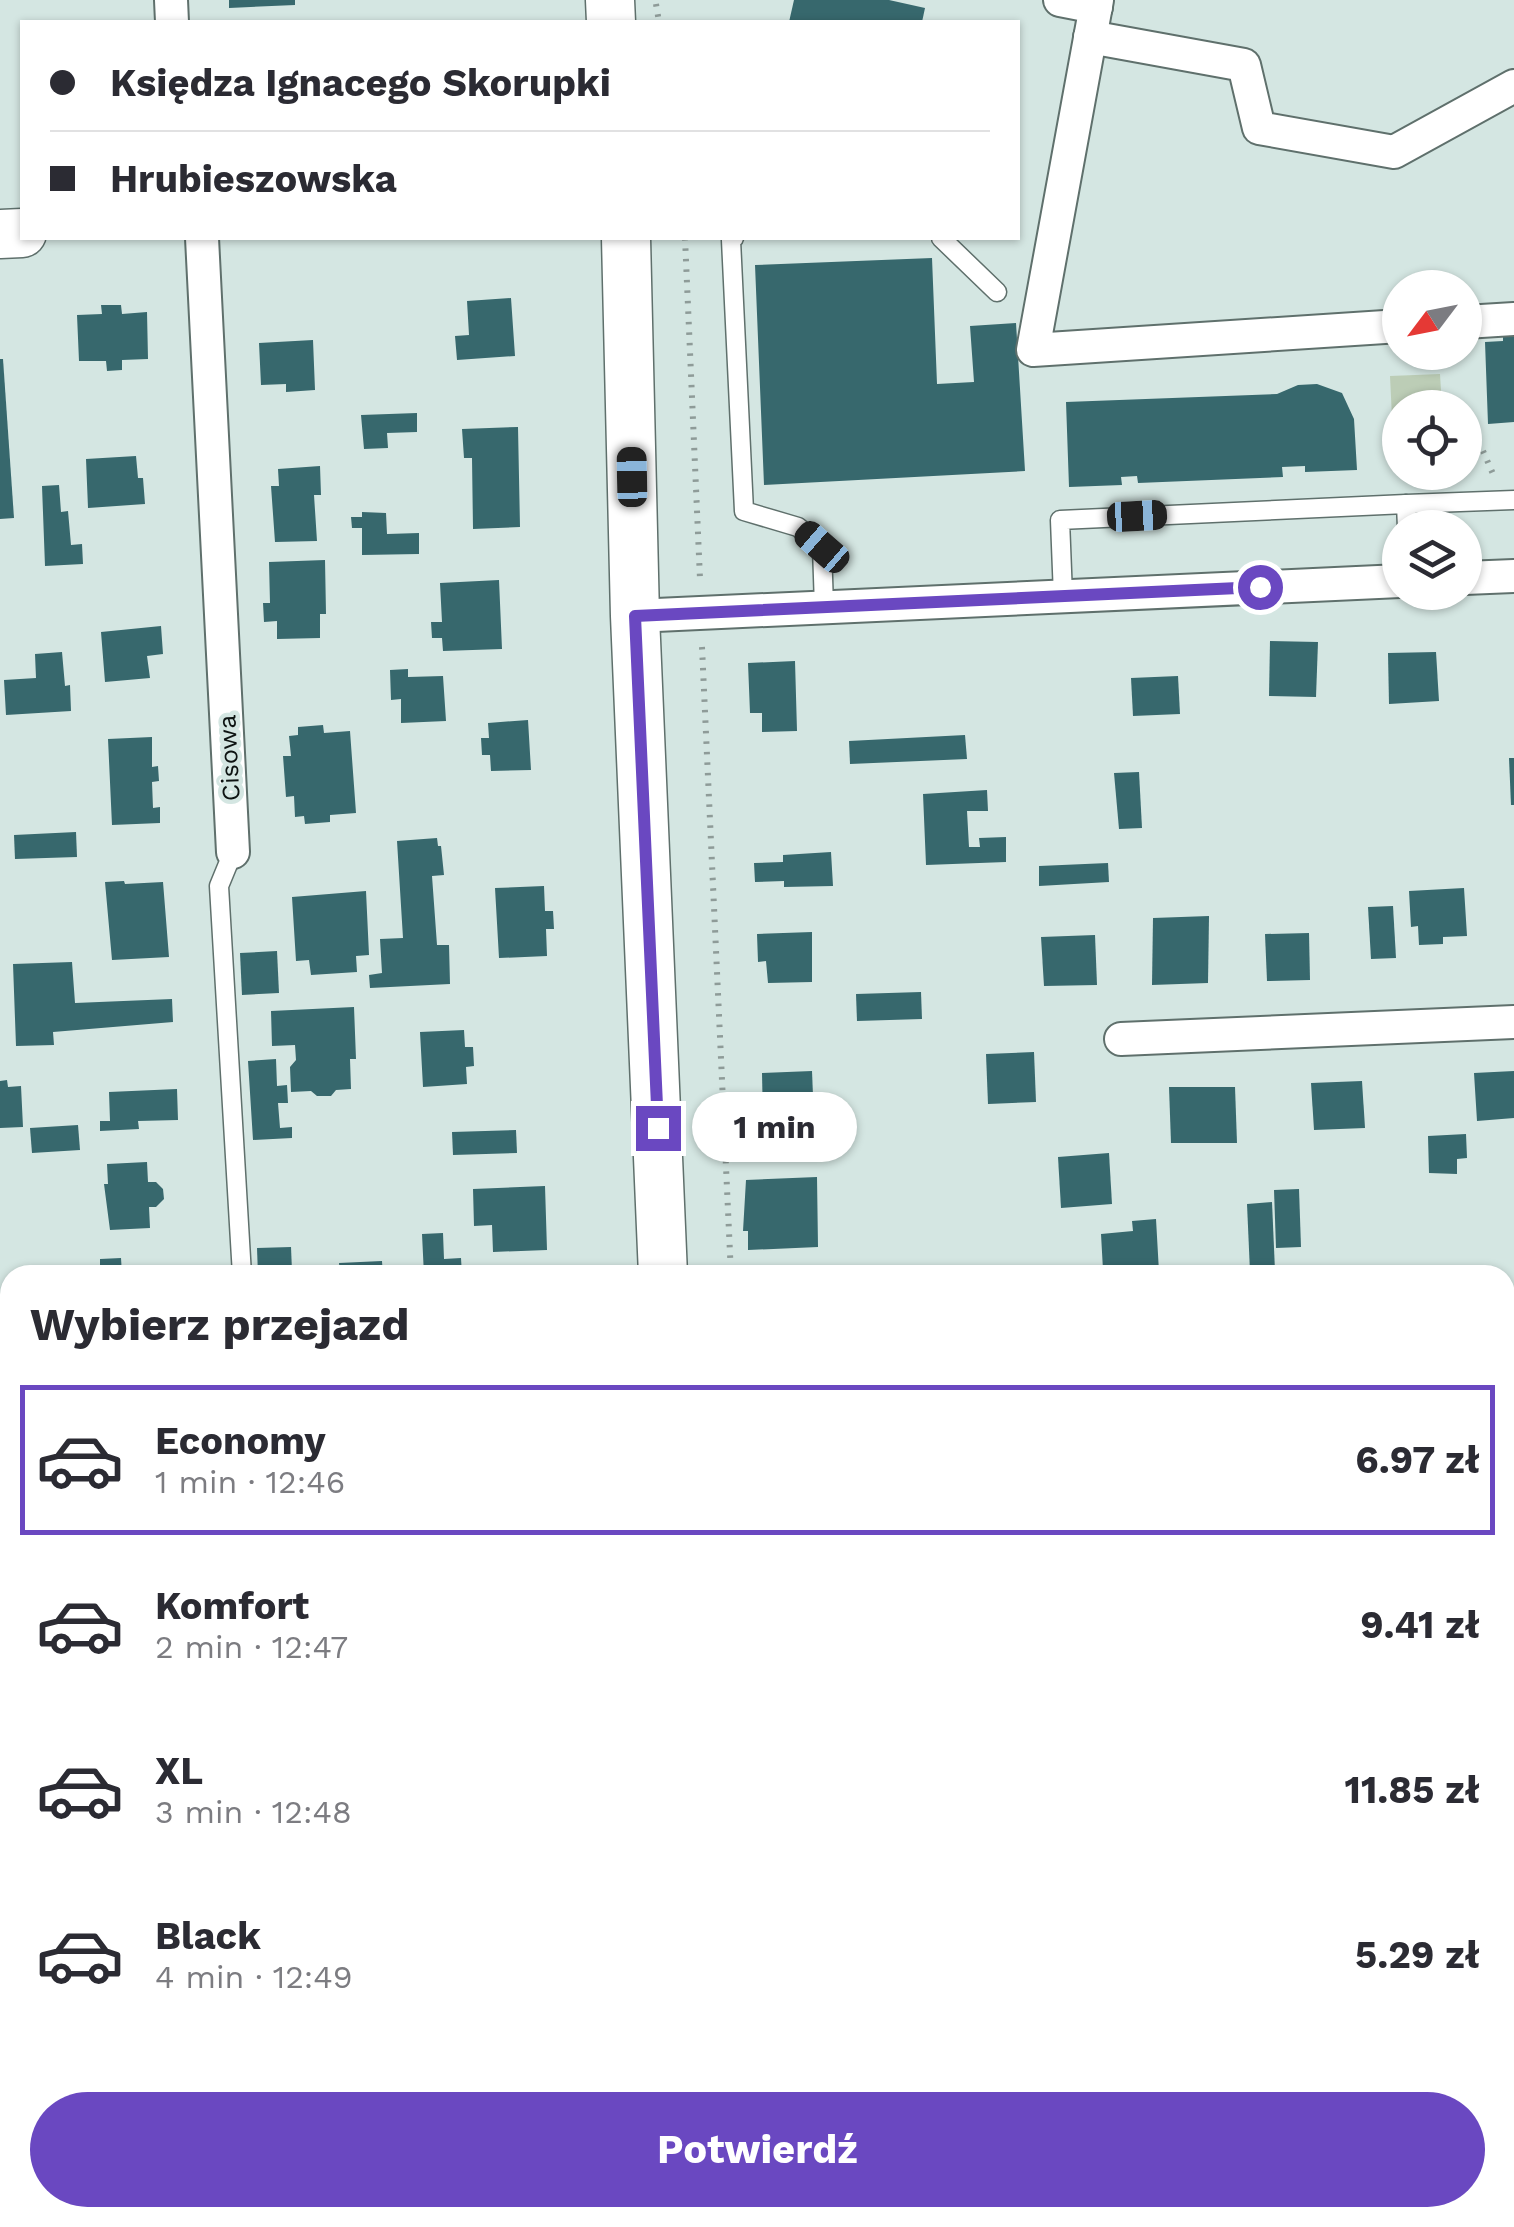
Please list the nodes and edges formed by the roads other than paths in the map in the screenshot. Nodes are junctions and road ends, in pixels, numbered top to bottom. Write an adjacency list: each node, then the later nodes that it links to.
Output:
1 (1060, 0): 2 (street)
2 (1094, 15): 3 (street); 11 (street)
3 (1514, 86)
4 (202, 240): 21 (street, Cisowa)
5 (626, 240): 20 (main road)
6 (731, 240): 19 (lane)
7 (943, 240): 8 (lane)
8 (998, 292)
9 (1514, 319): 10 (street)
10 (1482, 321)
11 (1382, 327)
12 (1514, 500): 13 (lane)
13 (1406, 504): 14 (lane); 18 (lane)
14 (1406, 510)
15 (1514, 576): 16 (street)
16 (1482, 577)
17 (1382, 582): 18 (street)
18 (1063, 596): 19 (street)
19 (824, 607): 20 (street)
20 (635, 616): 25 (main road)
21 (234, 852): 24 (lane, Cisowa)
22 (1514, 1022): 23 (street)
23 (1121, 1039)
24 (241, 1265)
25 (664, 1265)

